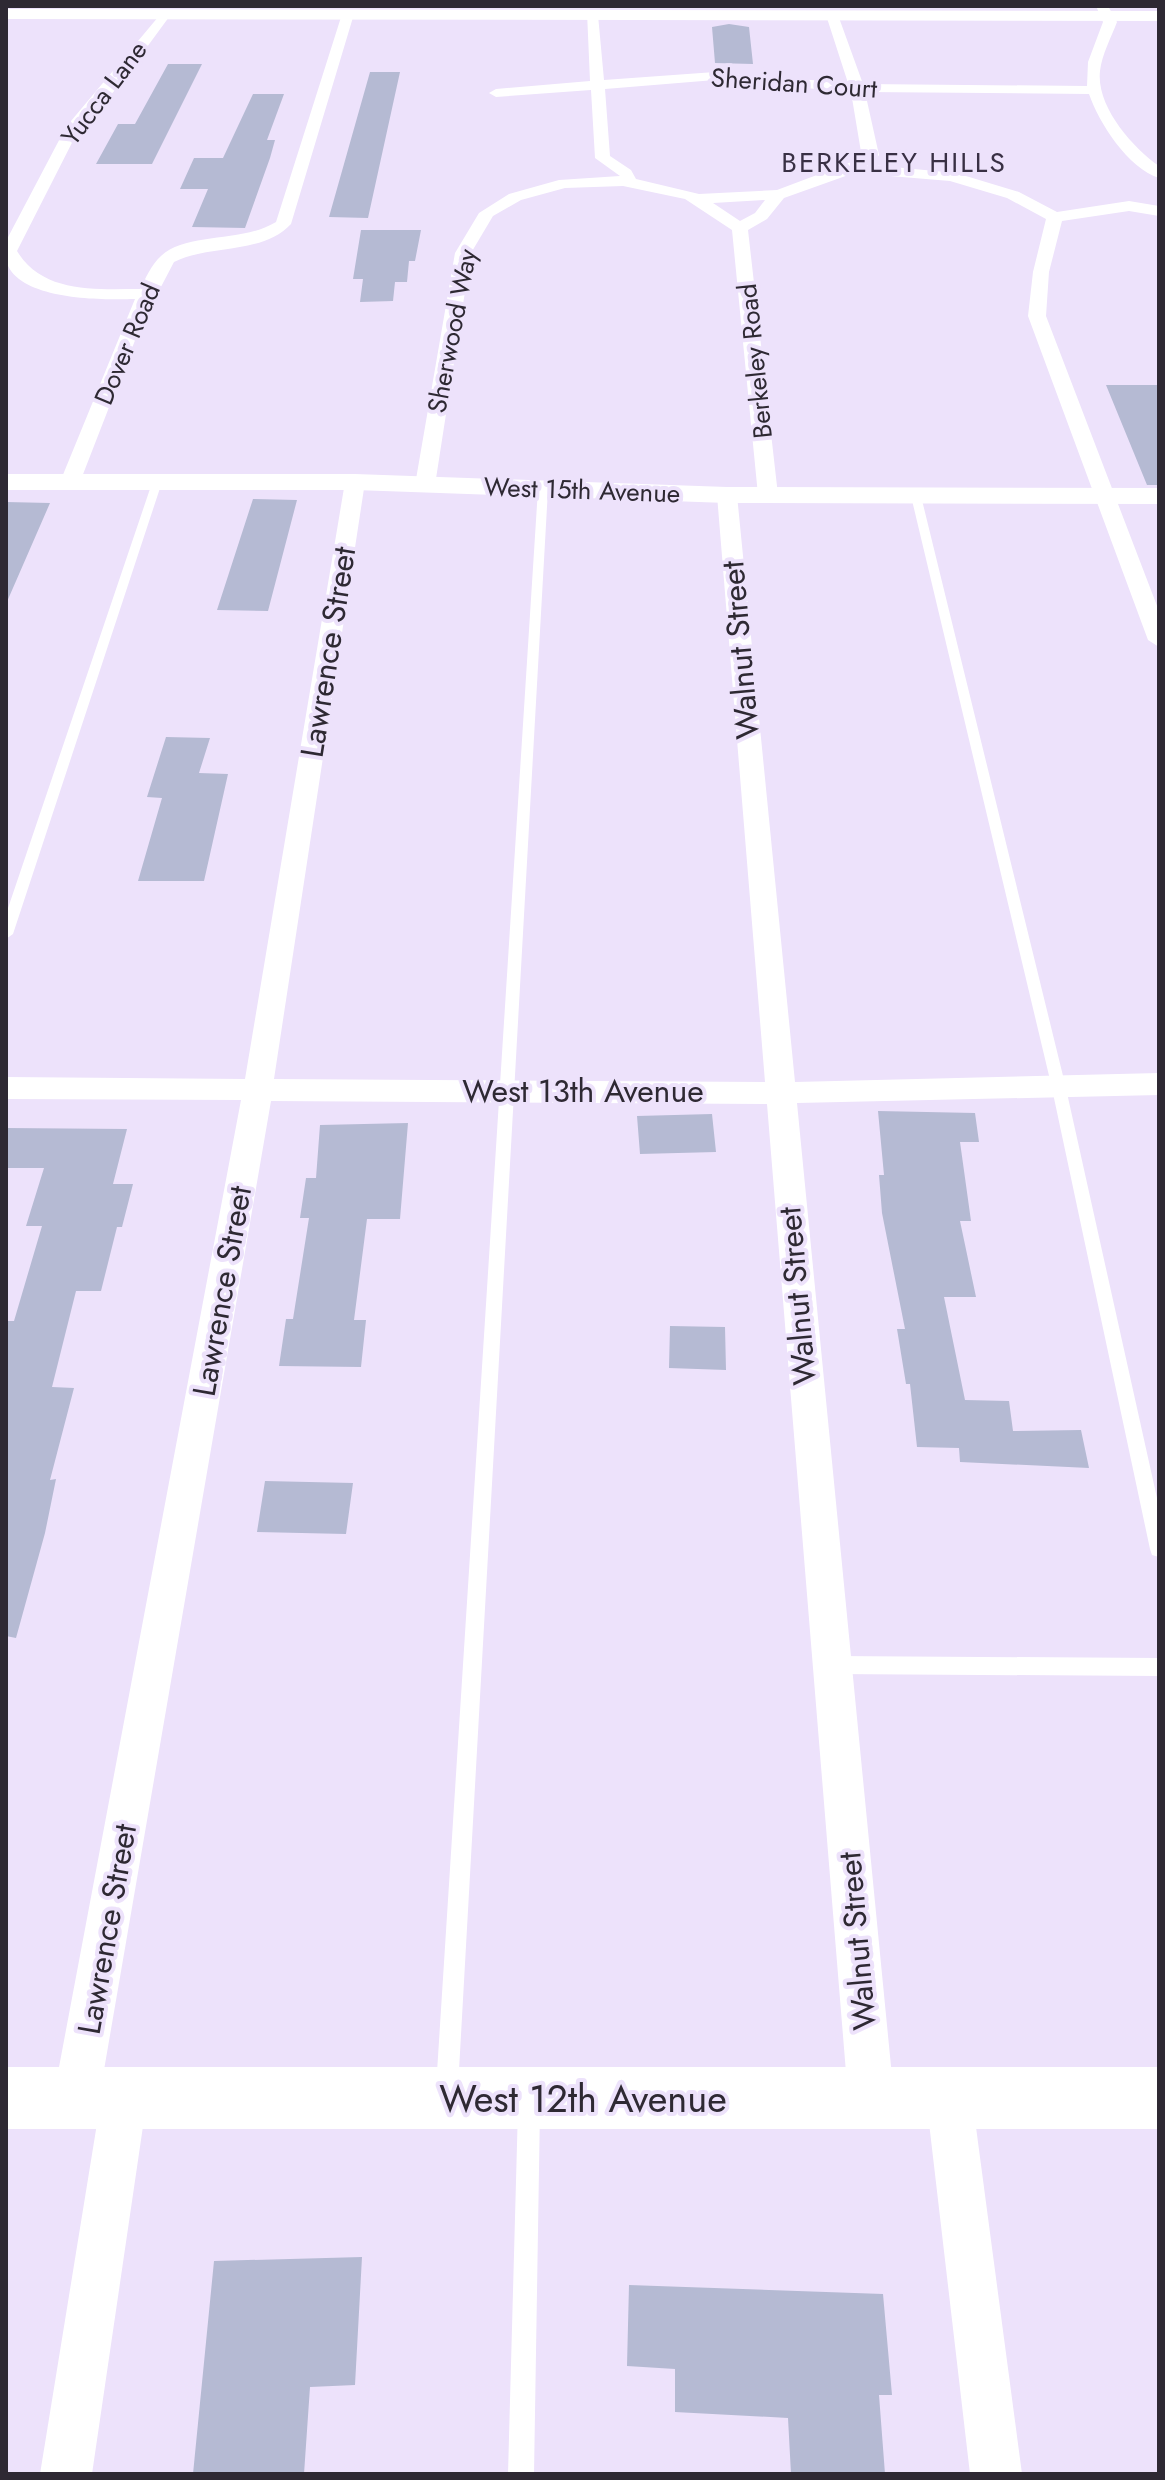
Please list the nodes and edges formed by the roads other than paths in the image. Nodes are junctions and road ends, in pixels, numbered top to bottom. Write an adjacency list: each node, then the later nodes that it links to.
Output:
1 (222, 10): 4 (street); 5 (street)
2 (1106, 11): 7 (street); 8 (street); 11 (street)
3 (6, 14): 4 (street)
4 (164, 14): 23 (street, Yucca Lane)
5 (348, 14): 6 (street); 23 (street, Dover Road)
6 (592, 15): 7 (street); 9 (street)
7 (832, 15): 10 (street)
8 (1159, 16)
9 (599, 87): 10 (street, Sheridan Court); 12 (street, Sheridan Court); 13 (street)
10 (857, 88): 11 (street, Sheridan Court); 14 (street)
11 (1094, 90): 15 (street)
12 (496, 93)
13 (603, 158): 16 (street); 17 (street)
14 (852, 168): 18 (street); 21 (street)
15 (1159, 173)
16 (629, 181): 17 (street, Sherwood Way); 19 (street, Sherwood Way)
17 (564, 183): 28 (street, Sherwood Way)
18 (778, 195): 19 (street); 22 (street)
19 (696, 199): 22 (street, Sherwood Way)
20 (1157, 203): 21 (street)
21 (1055, 217): 33 (street)
22 (740, 228): 31 (street, Berkeley Road)
23 (146, 294): 25 (street, Dover Road)
24 (6, 482): 25 (street, West 15th Avenue)
25 (70, 482): 26 (street, West 15th Avenue)
26 (157, 482): 27 (street, West 15th Avenue); 36 (lane)
27 (355, 482): 28 (street, West 15th Avenue); 40 (street, Lawrence Street)
28 (425, 485): 29 (street, West 15th Avenue)
29 (543, 489): 30 (street, West 15th Avenue); 41 (lane)
30 (727, 495): 31 (street, West 15th Avenue); 42 (street, Walnut Street)
31 (768, 495): 32 (street, West 15th Avenue)
32 (916, 496): 33 (street, West 15th Avenue); 37 (lane)
33 (1104, 496): 34 (street, West 15th Avenue); 35 (street)
34 (1159, 496)
35 (1159, 640)
36 (6, 934)
37 (1058, 1084): 38 (street, West 13th Avenue); 42 (street, West 13th Avenue); 43 (lane)
38 (1159, 1084)
39 (6, 1088): 40 (street, West 13th Avenue)
40 (258, 1089): 41 (street, West 13th Avenue); 51 (street, Lawrence Street)
41 (505, 1091): 42 (street, West 13th Avenue); 52 (lane)
42 (778, 1093): 44 (street, Walnut Street)
43 (1159, 1549)
44 (832, 1665): 45 (lane); 46 (street, Walnut Street)
45 (1159, 1667)
46 (871, 2097): 47 (street, West 12th Avenue); 49 (street, West 12th Avenue)
47 (949, 2097): 50 (street, West 12th Avenue); 55 (street)
48 (6, 2098): 51 (street, West 12th Avenue)
49 (529, 2098): 52 (street, West 12th Avenue); 54 (lane)
50 (1159, 2098)
51 (100, 2099): 52 (street, West 12th Avenue); 53 (street, Lawrence Street)
52 (446, 2100)
53 (66, 2474)
54 (521, 2474)
55 (996, 2474)

